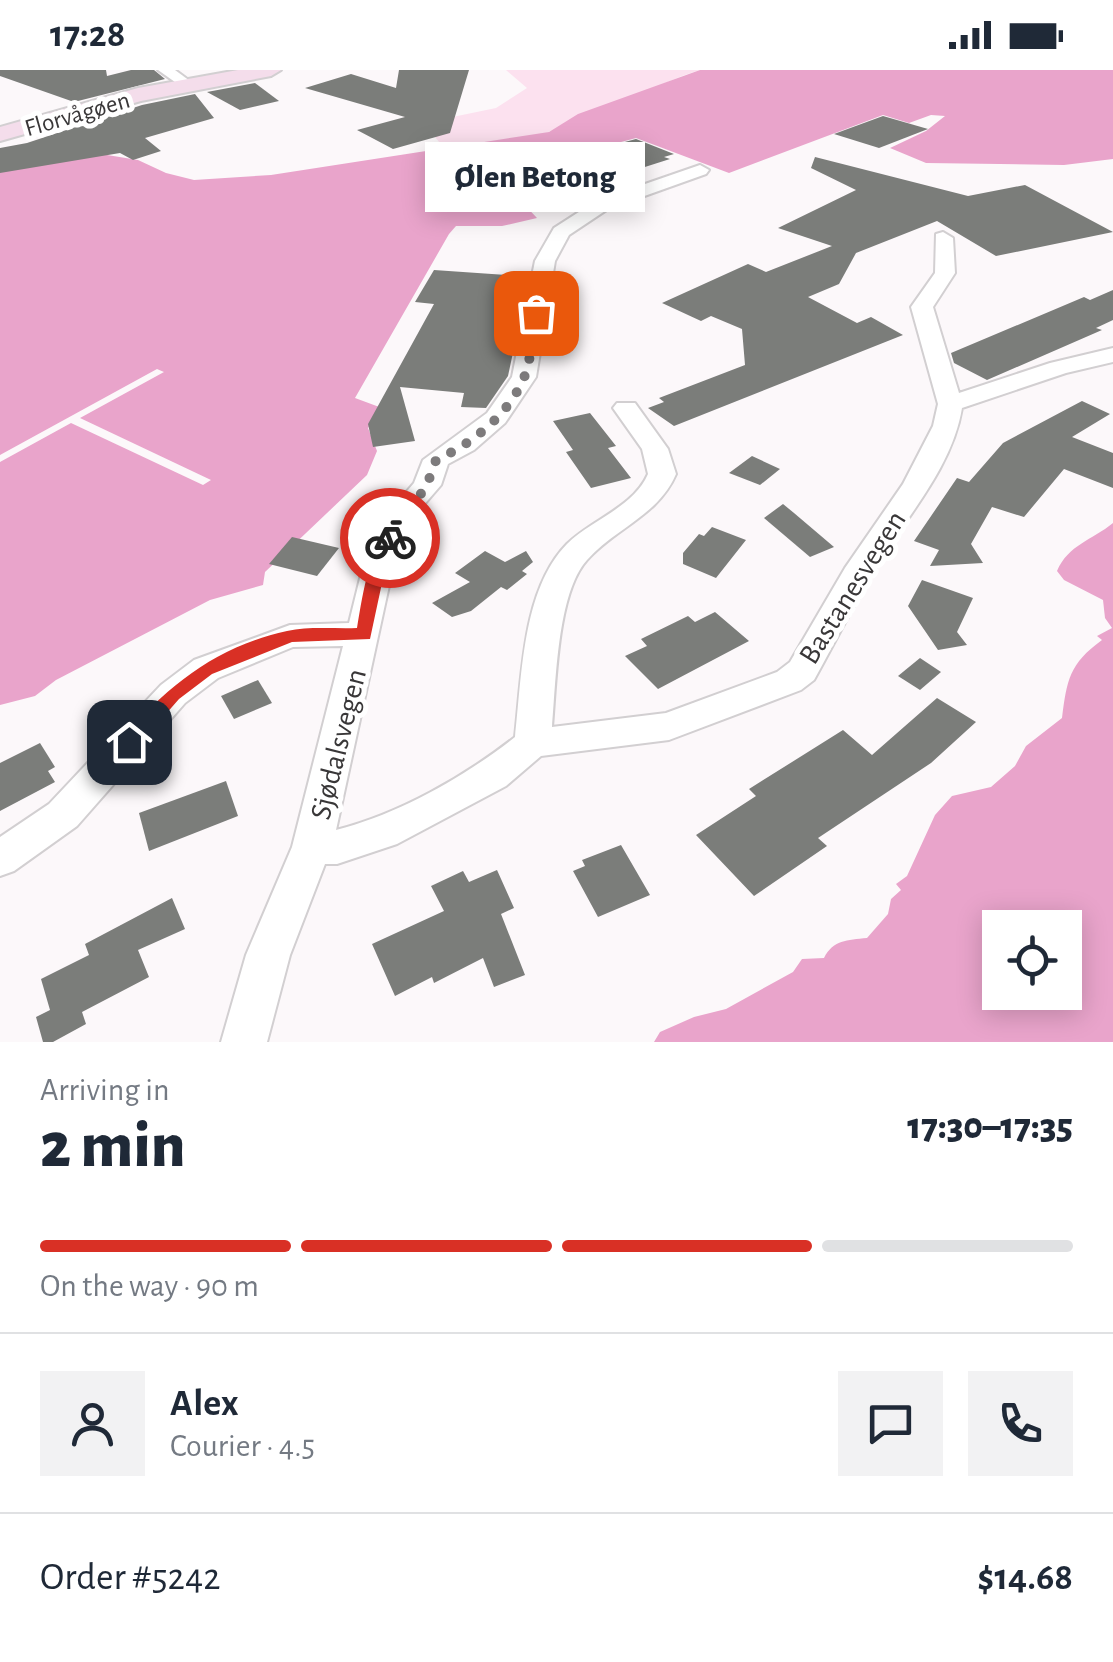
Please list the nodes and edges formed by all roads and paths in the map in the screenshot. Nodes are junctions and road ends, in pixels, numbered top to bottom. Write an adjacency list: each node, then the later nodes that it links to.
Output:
1 (165, 70): 3 (street)
2 (271, 70): 3 (main road, Florvågøen)
3 (187, 84): 4 (main road, Florvågøen)
4 (0, 134)
5 (700, 170): 10 (street, Sjødalsvegen)
6 (943, 238): 8 (street)
7 (1113, 355): 8 (street)
8 (950, 404): 11 (street, Bastanesvegen)
9 (626, 408): 11 (street)
10 (364, 634): 12 (street, Sjødalsvegen); 13 (street)
11 (532, 743): 12 (street)
12 (312, 847): 14 (street, Sjødalsvegen)
13 (0, 860)
14 (244, 1042)

